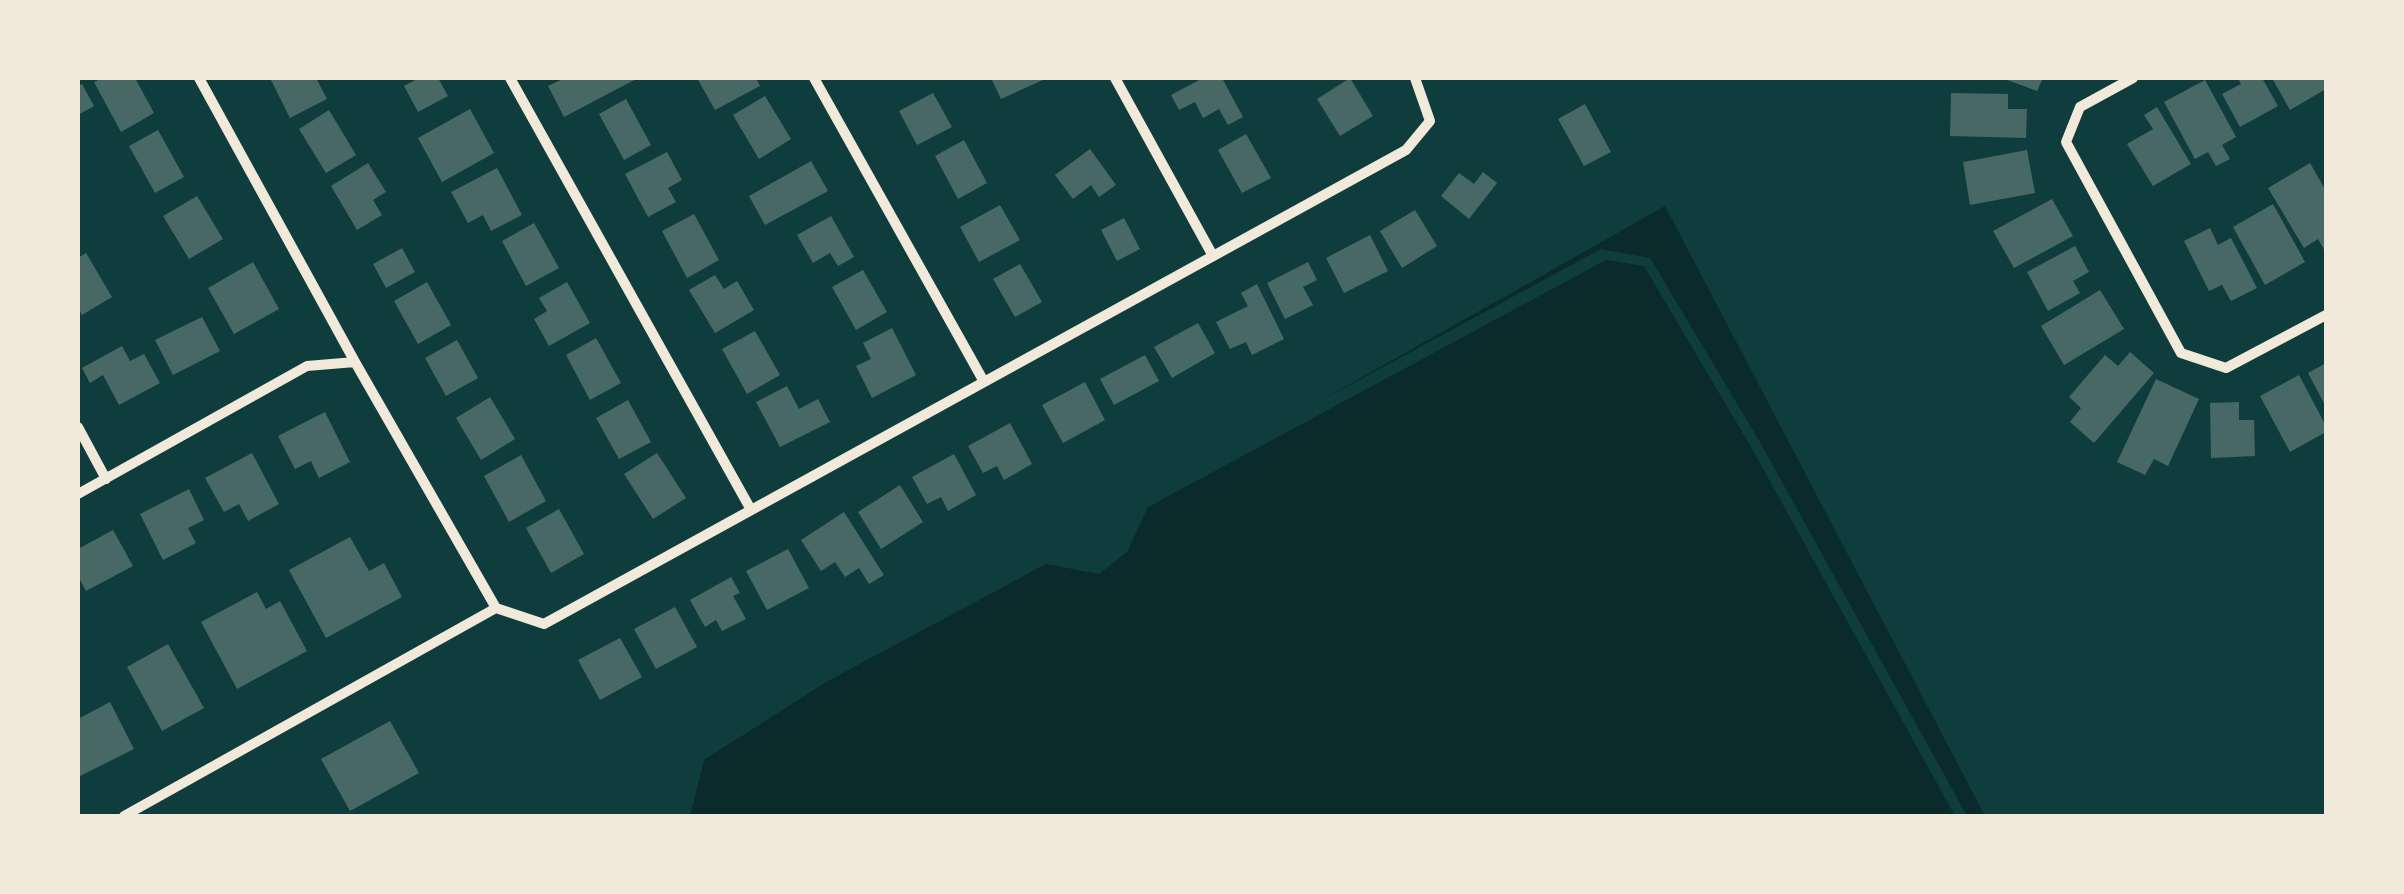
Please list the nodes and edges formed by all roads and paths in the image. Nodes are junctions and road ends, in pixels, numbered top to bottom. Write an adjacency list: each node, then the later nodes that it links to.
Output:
1 (199, 78): 9 (street)
2 (510, 78): 14 (street)
3 (814, 78): 10 (street)
4 (1115, 78): 7 (street)
5 (1415, 78): 7 (street)
6 (2134, 78): 8 (street)
7 (1213, 256): 10 (street)
8 (2326, 314)
9 (355, 362): 12 (street); 15 (street)
10 (983, 380): 14 (street)
11 (78, 427): 12 (street)
12 (106, 478): 13 (street)
13 (78, 494)
14 (750, 508): 15 (street)
15 (496, 608): 16 (street)
16 (124, 816)

